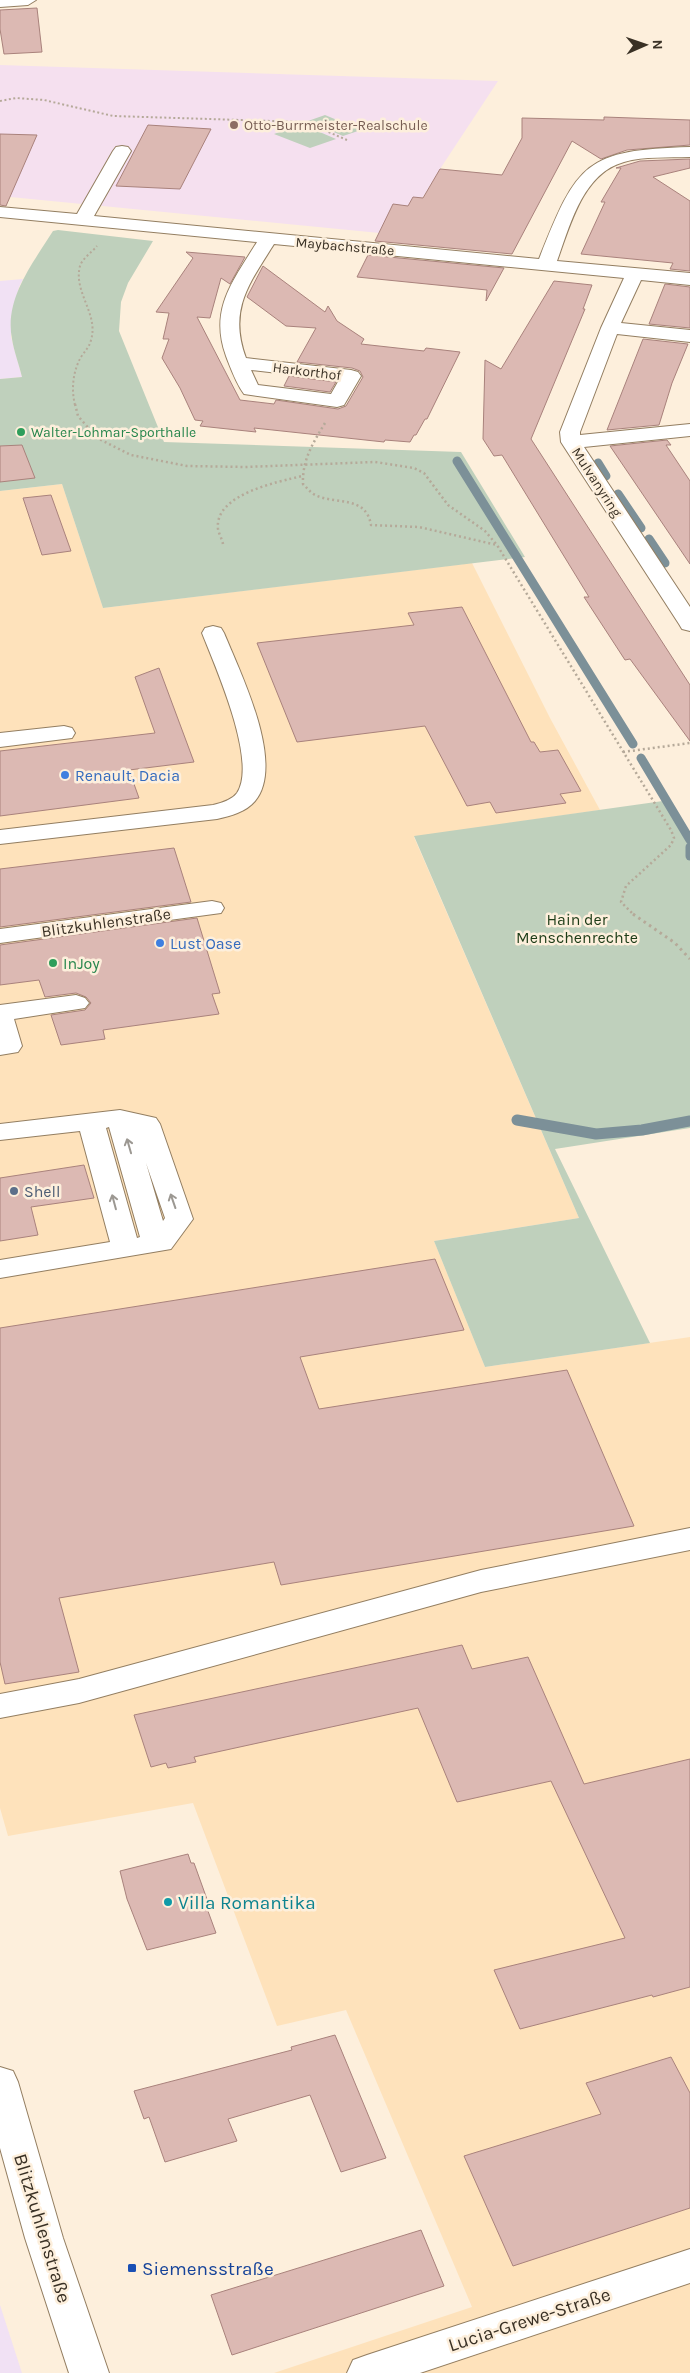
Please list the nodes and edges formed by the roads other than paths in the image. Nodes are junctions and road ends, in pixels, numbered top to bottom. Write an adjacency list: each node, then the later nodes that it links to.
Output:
1 (28, 0): 2 (street)
2 (0, 2)
3 (122, 151): 6 (street)
4 (690, 152): 8 (street)
5 (0, 212): 6 (street, Maybachstraße)
6 (83, 220): 7 (street, Maybachstraße)
7 (268, 239): 8 (street, Maybachstraße); 13 (street, Harkorthof)
8 (546, 265): 9 (street, Maybachstraße)
9 (634, 273): 10 (street, Maybachstraße); 11 (street, Mulvanyring)
10 (690, 279)
11 (610, 328): 12 (street); 15 (street, Mulvanyring)
12 (690, 336)
13 (238, 363): 13 (street, Harkorthof)
14 (690, 430): 15 (street)
15 (571, 442): 17 (street, Mulvanyring)
16 (690, 584): 17 (street)
17 (666, 587): 18 (street, Mulvanyring)
18 (690, 624)
19 (214, 633): 22 (street)
20 (64, 732): 21 (street)
21 (0, 740)
22 (0, 837)
23 (212, 908): 24 (street, Blitzkuhlenstraße)
24 (0, 936)
25 (76, 1003): 26 (street)
26 (0, 1013): 27 (street)
27 (0, 1047)
28 (91, 1121): 29 (street); 30 (street, one-way to 28); 30 (street, one-way to 28)
29 (0, 1132)
30 (126, 1249): 31 (street)
31 (0, 1269)
32 (690, 1539): 33 (street)
33 (0, 1706)
34 (0, 2082): 36 (street, Blitzkuhlenstraße)
35 (690, 2266): 37 (street, Lucia-Grewe-Straße)
36 (90, 2373)
37 (367, 2373)

